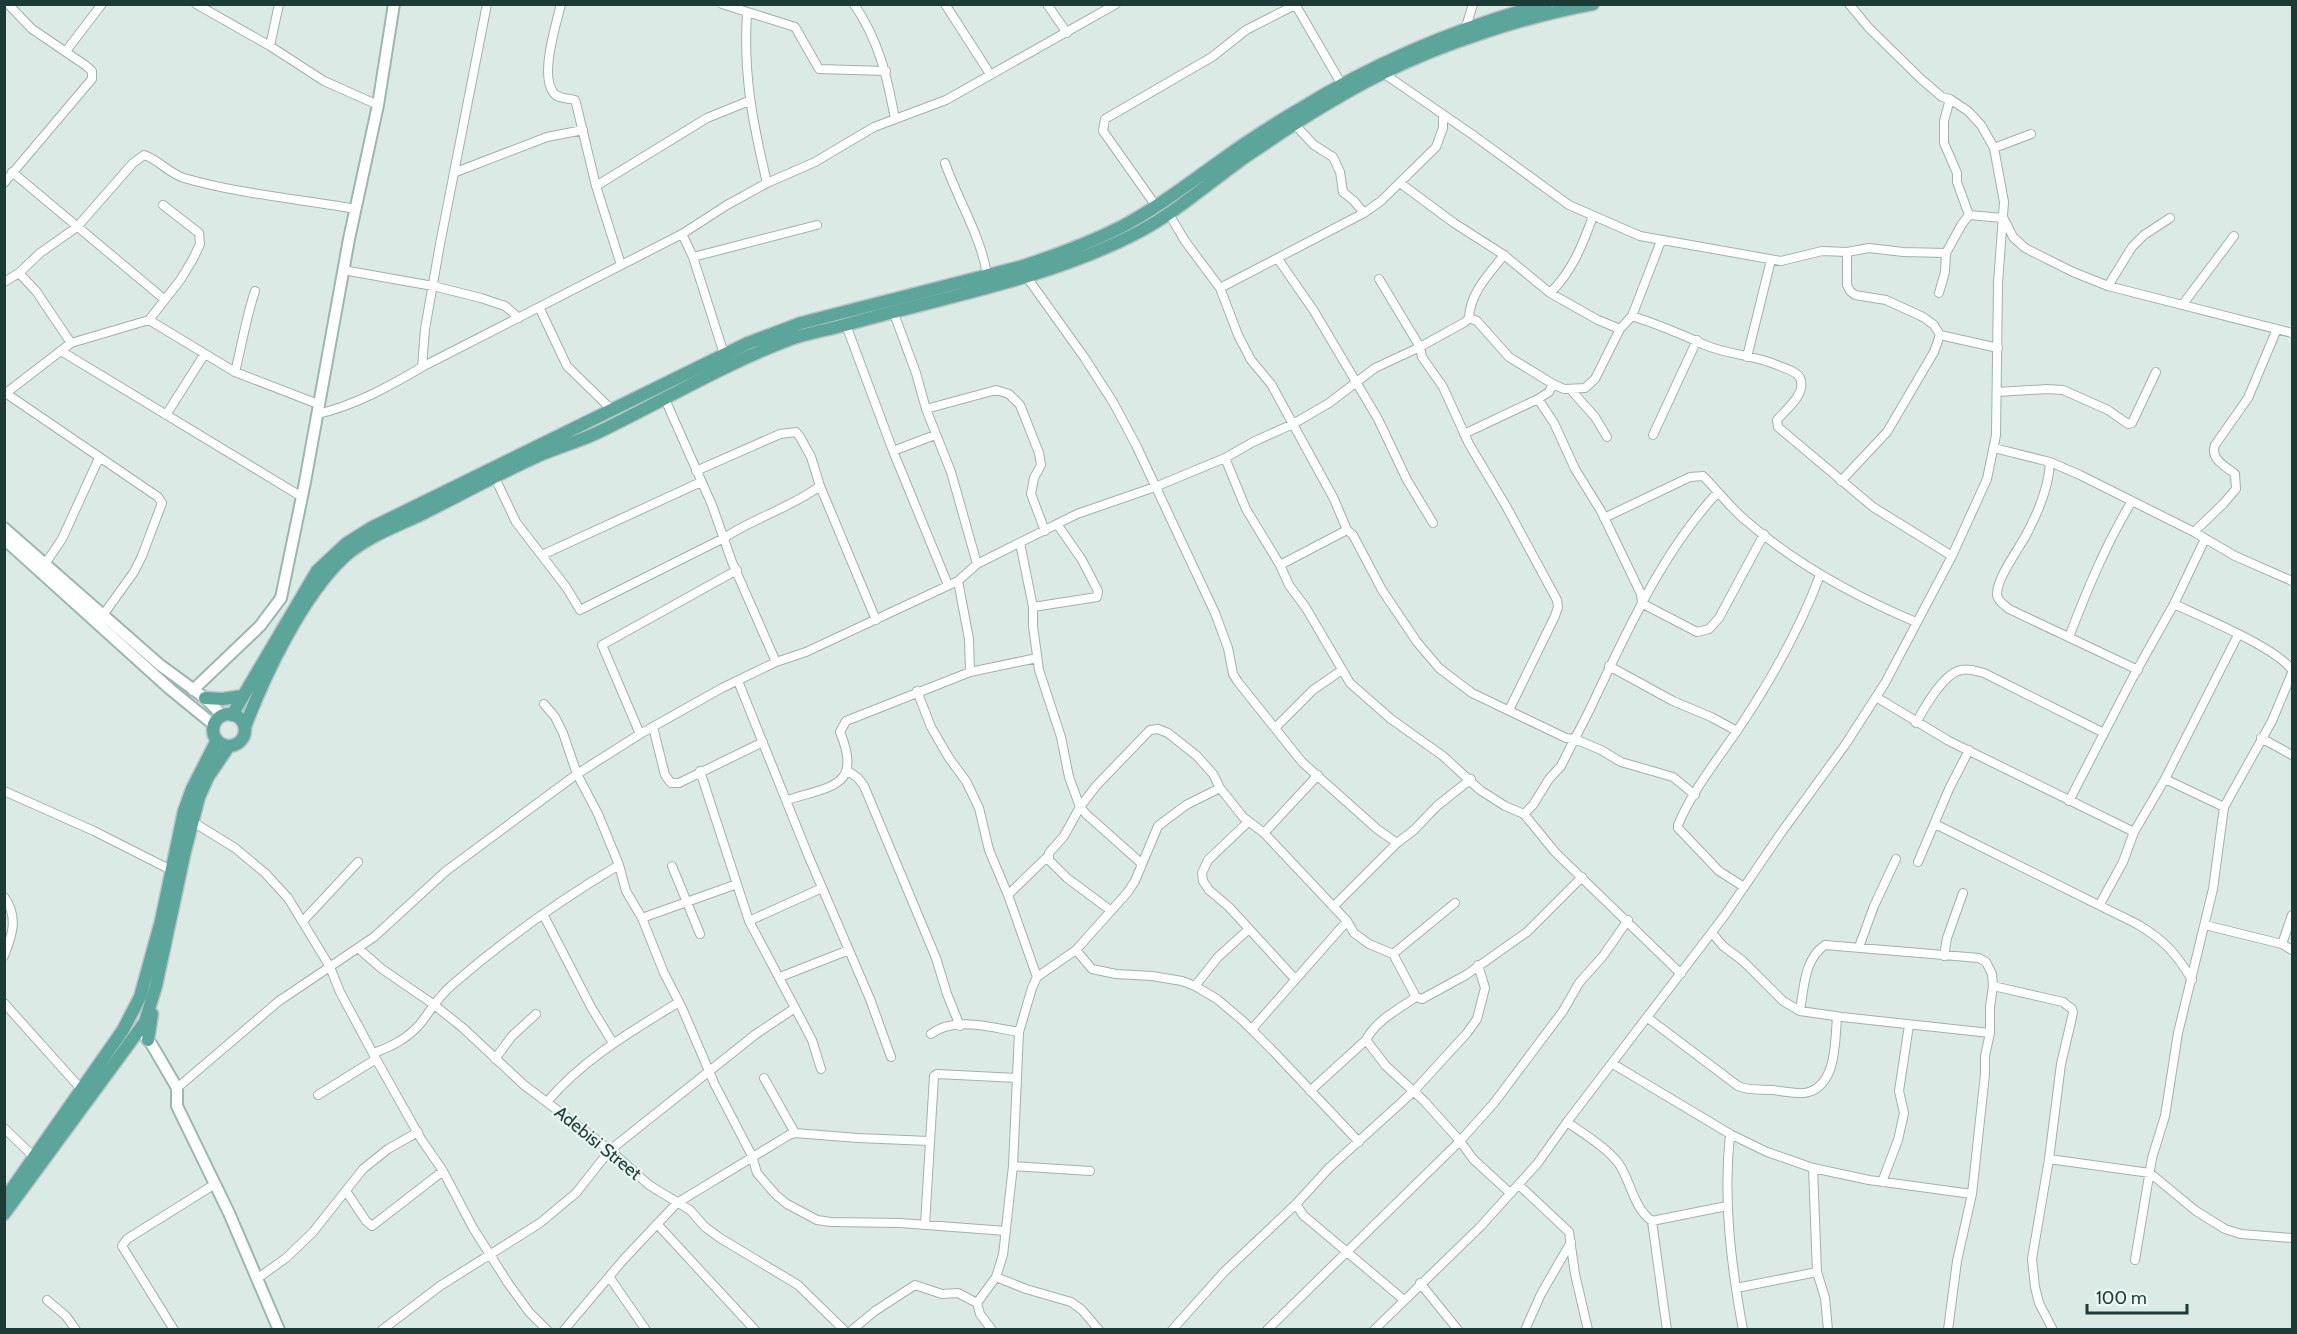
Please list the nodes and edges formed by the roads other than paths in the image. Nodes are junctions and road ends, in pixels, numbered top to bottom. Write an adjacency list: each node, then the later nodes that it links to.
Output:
1 (8, 4): 22 (street)
2 (102, 4): 22 (street)
3 (196, 4): 21 (street)
4 (279, 4): 21 (street)
5 (394, 4): 29 (street)
6 (487, 4): 38 (street)
7 (561, 4): 33 (street)
8 (722, 4): 18 (street)
9 (854, 4): 23 (street)
10 (945, 4): 25 (street)
11 (1047, 4): 20 (street)
12 (1116, 4): 20 (street)
13 (1473, 4): 19 (street)
14 (1546, 4): 19 (main road)
15 (1593, 4): 24 (main road)
16 (1850, 4): 27 (street)
17 (1295, 5): 26 (street); 44 (street)
18 (747, 14): 23 (street); 28 (street)
19 (1465, 30): 26 (main road)
20 (1067, 33): 25 (street)
21 (270, 46): 29 (street)
22 (66, 51): 37 (street)
23 (886, 71): 31 (street)
24 (1383, 73): 30 (street); 32 (main road)
25 (990, 74): 31 (street)
26 (1342, 86): 44 (main road)
27 (1950, 99): 35 (street); 48 (street)
28 (749, 101): 40 (street); 42 (street)
29 (378, 105): 45 (street)
30 (1443, 115): 41 (street); 49 (street)
31 (895, 119): 40 (street)
32 (1295, 124): 46 (street); 47 (main road)
33 (583, 130): 38 (street); 42 (street)
34 (2031, 134): 35 (street)
35 (1994, 148): 50 (street)
36 (945, 163): 66 (street)
37 (12, 172): 39 (street); 53 (street)
38 (456, 172): 70 (street)
39 (4, 183)
40 (767, 183): 54 (street)
41 (1400, 183): 46 (street); 59 (street)
42 (596, 186): 63 (street)
43 (163, 205): 76 (street)
44 (1156, 206): 66 (main road)
45 (357, 208): 53 (street); 64 (street)
46 (1364, 213): 61 (street)
47 (1169, 214): 67 (main road); 72 (street)
48 (1969, 215): 50 (street); 58 (street)
49 (1593, 216): 56 (street); 74 (street)
50 (2004, 218): 71 (street); 92 (street)
51 (2170, 218): 71 (street)
52 (817, 225): 60 (street)
53 (76, 227): 65 (street); 76 (street)
54 (682, 234): 60 (street); 63 (street)
55 (2234, 236): 77 (street)
56 (1661, 241): 62 (street); 80 (street)
57 (1847, 252): 58 (street); 62 (street); 88 (street)
58 (1946, 253): 75 (street)
59 (1504, 255): 74 (street); 82 (street)
60 (693, 257): 94 (street)
61 (1278, 259): 72 (street); 100 (street)
62 (1771, 260): 96 (street)
63 (621, 264): 78 (street)
64 (343, 270): 70 (street); 107 (street)
65 (20, 273): 69 (street); 90 (street)
66 (987, 275): 94 (main road)
67 (1026, 276): 79 (main road); 126 (street)
68 (1379, 279): 91 (street)
69 (4, 282)
70 (433, 286): 81 (street); 97 (street)
71 (2108, 286): 77 (street)
72 (1220, 288): 111 (street)
73 (255, 291): 98 (street)
74 (1550, 293): 86 (street)
75 (1939, 293)
76 (164, 299): 83 (street)
77 (2183, 304): 85 (street)
78 (538, 307): 81 (street); 108 (street)
79 (893, 311): 84 (main road); 109 (street)
80 (1632, 316): 86 (street); 89 (street)
81 (519, 318): 97 (street)
82 (1469, 318): 91 (street); 101 (street)
83 (149, 320): 90 (street); 95 (street)
84 (846, 325): 105 (main road); 117 (street)
85 (2277, 328): 87 (street); 136 (street)
86 (1620, 329): 102 (street)
87 (2292, 333)
88 (1940, 335): 92 (street); 123 (street)
89 (1697, 340): 96 (street); 114 (street)
90 (71, 343): 93 (street)
91 (1420, 347): 100 (street); 112 (street)
92 (1998, 348): 103 (street)
93 (61, 351): 104 (street); 110 (street)
94 (724, 354): 108 (main road)
95 (204, 355): 98 (street); 110 (street)
96 (1747, 357): 123 (street)
97 (422, 367): 107 (street)
98 (235, 372): 107 (street)
99 (2156, 372): 103 (street)
100 (1356, 384): 111 (street); 131 (street)
101 (1553, 384): 102 (street); 106 (street)
102 (1571, 390): 115 (street)
103 (1997, 392): 116 (street)
104 (5, 393): 118 (street)
105 (664, 397): 121 (street); 122 (main road)
106 (1538, 399): 112 (street); 130 (street)
107 (318, 409): 128 (street)
108 (611, 409): 170 (main road)
109 (926, 409): 113 (street); 135 (street)
110 (166, 415): 128 (street)
111 (1293, 424): 119 (street); 134 (street)
112 (1464, 434): 174 (street)
113 (935, 435): 117 (street); 145 (street)
114 (1653, 435)
115 (1607, 437)
116 (1994, 448): 120 (street); 143 (street)
117 (893, 451): 151 (street)
118 (99, 458): 144 (street); 155 (street)
119 (1225, 458): 126 (street); 146 (street)
120 (2050, 462): 129 (street); 159 (street)
121 (696, 471): 124 (street); 125 (street)
122 (495, 478): 142 (street); 177 (main road)
123 (1841, 481): 143 (street)
124 (701, 482): 138 (street); 142 (street)
125 (820, 486): 138 (street); 156 (street)
126 (1155, 487): 132 (street); 179 (street)
127 (1718, 492): 130 (street); 137 (street); 152 (street)
128 (302, 497): 168 (street)
129 (2132, 501): 136 (street); 159 (street)
130 (1604, 518): 152 (street)
131 (1433, 523)
132 (1057, 524): 135 (street); 154 (street)
133 (4, 528): 144 (street)
134 (1347, 530): 146 (street); 174 (street)
135 (1045, 531): 141 (street)
136 (2194, 532): 140 (street)
137 (1764, 534): 148 (street); 152 (street)
138 (724, 538): 142 (street); 147 (street)
139 (4, 539): 175 (street)
140 (2205, 539): 150 (street); 153 (street)
141 (1020, 543): 145 (street); 154 (street)
142 (542, 555)
143 (1952, 556): 157 (street)
144 (45, 564): 155 (street)
145 (977, 564): 149 (street)
146 (1280, 565): 163 (street)
147 (737, 570): 161 (street); 182 (street)
148 (1820, 575): 157 (street); 180 (street)
149 (958, 581): 151 (street); 165 (street)
150 (2292, 581)
151 (948, 585): 156 (street)
152 (1642, 602): 162 (street)
153 (2175, 604): 158 (street); 164 (street)
154 (1033, 607): 160 (street)
155 (103, 615): 168 (street)
156 (876, 620): 161 (street)
157 (1916, 622): 172 (street)
158 (2238, 635): 166 (street); 194 (street)
159 (2069, 637): 164 (street)
160 (1037, 658): 165 (street); 201 (street)
161 (776, 663): 167 (street)
162 (1610, 666): 180 (street); 184 (street)
163 (1342, 670): 179 (street); 195 (street)
164 (2138, 670): 181 (street)
165 (970, 672): 169 (street)
166 (2292, 672): 183 (street)
167 (738, 681): 178 (street); 186 (street)
168 (193, 690): 171 (street)
169 (918, 691): 191 (street); 224 (street)
170 (242, 696): 171 (main road); 175 (main road)
171 (205, 698): 175 (street)
172 (1876, 698): 176 (street); 221 (street)
173 (544, 704): 192 (street)
174 (1509, 710): 184 (street)
175 (223, 718): 177 (main road); 185 (main road)
176 (1916, 723): 181 (street); 188 (street)
177 (245, 727): 187 (main road)
178 (653, 727): 182 (street); 190 (street)
179 (1275, 728): 193 (street)
180 (1737, 731): 198 (street)
181 (2104, 733): 200 (street)
182 (640, 734): 192 (street)
183 (2261, 738): 189 (street); 202 (street)
184 (1575, 739): 198 (street); 203 (street)
185 (217, 740): 187 (main road); 209 (main road)
186 (763, 742): 190 (street); 199 (street)
187 (229, 746): 204 (main road)
188 (1969, 750): 200 (street); 206 (street)
189 (2292, 755)
190 (700, 771): 220 (street)
191 (848, 771): 199 (street); 271 (street)
192 (577, 774): 216 (street); 244 (street)
193 (1318, 775): 208 (street); 210 (street)
194 (2165, 778): 202 (street); 207 (street)
195 (1471, 779): 203 (street); 210 (street)
196 (1220, 788): 201 (street); 205 (street); 215 (street)
197 (4, 791): 218 (street)
198 (1695, 795): 221 (street)
199 (788, 800): 222 (street)
200 (2069, 801): 207 (street)
201 (1080, 807): 211 (street); 215 (street)
202 (2224, 807): 238 (street)
203 (1524, 814): 219 (street)
204 (193, 822): 209 (main road); 235 (street)
205 (1248, 822): 208 (street); 239 (street)
206 (1935, 824): 214 (street); 228 (street)
207 (2134, 832): 228 (street)
208 (1264, 833): 229 (street)
209 (184, 835): 218 (main road); 276 (main road)
210 (1397, 843): 229 (street)
211 (1048, 856): 224 (street); 230 (street)
212 (1896, 859): 243 (street)
213 (358, 862): 235 (street)
214 (1918, 862)
215 (1141, 863): 230 (street)
216 (619, 865): 231 (street); 233 (street)
217 (672, 866): 226 (street)
218 (171, 870): 269 (main road)
219 (1582, 878): 234 (street); 251 (street)
220 (737, 884): 226 (street); 236 (street)
221 (1744, 887): 240 (street)
222 (822, 888): 236 (street); 245 (street)
223 (1964, 893): 250 (street)
224 (1008, 895): 255 (street)
225 (4, 897): 249 (street)
226 (687, 902): 233 (street); 241 (street)
227 (1455, 903): 248 (street)
228 (2100, 904): 257 (street)
229 (1333, 907): 237 (street)
230 (1110, 910): 246 (street)
231 (543, 914): 263 (street); 278 (street)
232 (2292, 915): 242 (street)
233 (642, 918): 261 (street)
234 (1628, 920): 253 (street); 299 (street)
235 (303, 921): 252 (street)
236 (749, 921): 254 (street)
237 (1347, 921): 248 (street); 256 (street)
238 (2205, 925): 242 (street); 257 (street)
239 (1249, 929): 256 (street); 258 (street)
240 (1712, 933): 253 (street); 265 (street)
241 (700, 934)
242 (2282, 944): 247 (street)
243 (1859, 947): 250 (street); 265 (street)
244 (358, 948): 252 (street); 263 (street, Adebisi Street)
245 (849, 950): 254 (street); 280 (street)
246 (1076, 950): 255 (street); 258 (street)
247 (2292, 950)
248 (1393, 954): 260 (street)
249 (4, 956)
250 (1944, 956): 259 (street)
251 (1478, 965): 260 (street); 290 (street)
252 (330, 967): 279 (street); 287 (street)
253 (1681, 974): 268 (street)
254 (780, 977): 264 (street)
255 (1037, 977): 273 (street)
256 (1295, 979): 272 (street)
257 (2192, 980): 309 (street)
258 (1195, 986): 272 (street)
259 (1993, 986): 274 (street); 304 (street)
260 (1416, 997): 277 (street)
261 (679, 1002): 278 (street); 284 (street)
262 (4, 1003): 288 (street)
263 (433, 1004): 279 (street); 281 (street, Adebisi Street)
264 (795, 1008): 283 (street); 284 (street)
265 (1800, 1011): 267 (street)
266 (536, 1014): 281 (street)
267 (1837, 1017): 268 (street); 270 (street)
268 (1648, 1018): 282 (street)
269 (128, 1021): 276 (street); 288 (main road)
270 (1909, 1025): 274 (street); 310 (street)
271 (960, 1026): 273 (street); 275 (street)
272 (1252, 1029): 289 (street)
273 (1019, 1032): 286 (street)
274 (1990, 1033): 315 (street)
275 (932, 1034)
276 (144, 1037): 287 (street); 320 (main road)
277 (1366, 1040): 289 (street); 290 (street)
278 (613, 1043): 292 (street)
279 (375, 1056): 291 (street); 295 (street)
280 (891, 1057)
281 (495, 1059): 292 (street, Adebisi Street)
282 (1612, 1064): 293 (street); 297 (street)
283 (821, 1069)
284 (710, 1071): 301 (street); 302 (street)
285 (764, 1078): 296 (street)
286 (1017, 1078): 298 (street); 305 (street)
287 (177, 1088): 311 (street)
288 (82, 1090): 303 (main road)
289 (1311, 1091): 300 (street)
290 (1414, 1091): 299 (street); 300 (street)
291 (318, 1095)
292 (547, 1102): 301 (street, Adebisi Street)
293 (1567, 1122): 312 (street); 321 (street)
294 (4, 1128): 303 (street)
295 (418, 1132): 308 (street); 313 (street)
296 (795, 1133): 298 (street); 302 (street)
297 (1730, 1134): 306 (street); 319 (street)
298 (929, 1141): 323 (street)
299 (1460, 1141): 314 (street); 327 (street)
300 (1359, 1142): 318 (street)
301 (610, 1150): 317 (street, Adebisi Street); 328 (street)
302 (752, 1156): 317 (street); 323 (street)
303 (34, 1157): 316 (main road)
304 (2049, 1159): 309 (street); 362 (street)
305 (1013, 1166): 307 (street); 324 (street)
306 (1813, 1168): 310 (street); 330 (street)
307 (1090, 1171)
308 (443, 1172): 313 (street); 328 (street)
309 (2150, 1173): 325 (street); 329 (street)
310 (1882, 1182): 315 (street)
311 (215, 1184): 332 (street); 339 (street)
312 (1519, 1185): 314 (street); 326 (street)
313 (346, 1191): 332 (street)
314 (1510, 1193): 334 (street)
315 (1972, 1194): 361 (street)
316 (4, 1200)
317 (677, 1203): 322 (street); 349 (street, Adebisi Street)
318 (1296, 1204): 327 (street); 353 (street)
319 (1727, 1206): 321 (street); 335 (street)
320 (4, 1215)
321 (1652, 1221): 358 (street)
322 (658, 1225): 333 (street); 348 (street)
323 (925, 1225): 324 (street)
324 (1006, 1231): 331 (street)
325 (2292, 1238)
326 (1571, 1242): 356 (street); 357 (street)
327 (1348, 1251): 337 (street); 354 (street)
328 (490, 1256): 344 (street); 345 (street)
329 (2135, 1260)
330 (1817, 1272): 335 (street); 360 (street)
331 (996, 1277): 338 (street); 352 (street)
332 (258, 1278): 343 (street)
333 (610, 1278): 346 (street); 347 (street)
334 (1420, 1283): 337 (street); 340 (street)
335 (1736, 1288): 359 (street)
336 (46, 1300): 341 (street)
337 (1404, 1300): 355 (street)
338 (977, 1303): 350 (street); 351 (street)
339 (172, 1326): 342 (street)
340 (1454, 1328)
341 (76, 1329)
342 (161, 1329)
343 (279, 1329)
344 (382, 1329)
345 (547, 1329)
346 (564, 1329)
347 (646, 1329)
348 (755, 1329)
349 (844, 1329)
350 (852, 1329)
351 (992, 1329)
352 (1099, 1329)
353 (1172, 1329)
354 (1267, 1329)
355 (1374, 1329)
356 (1525, 1329)
357 (1588, 1329)
358 (1666, 1329)
359 (1743, 1329)
360 (1828, 1329)
361 (1948, 1329)
362 (2052, 1329)

